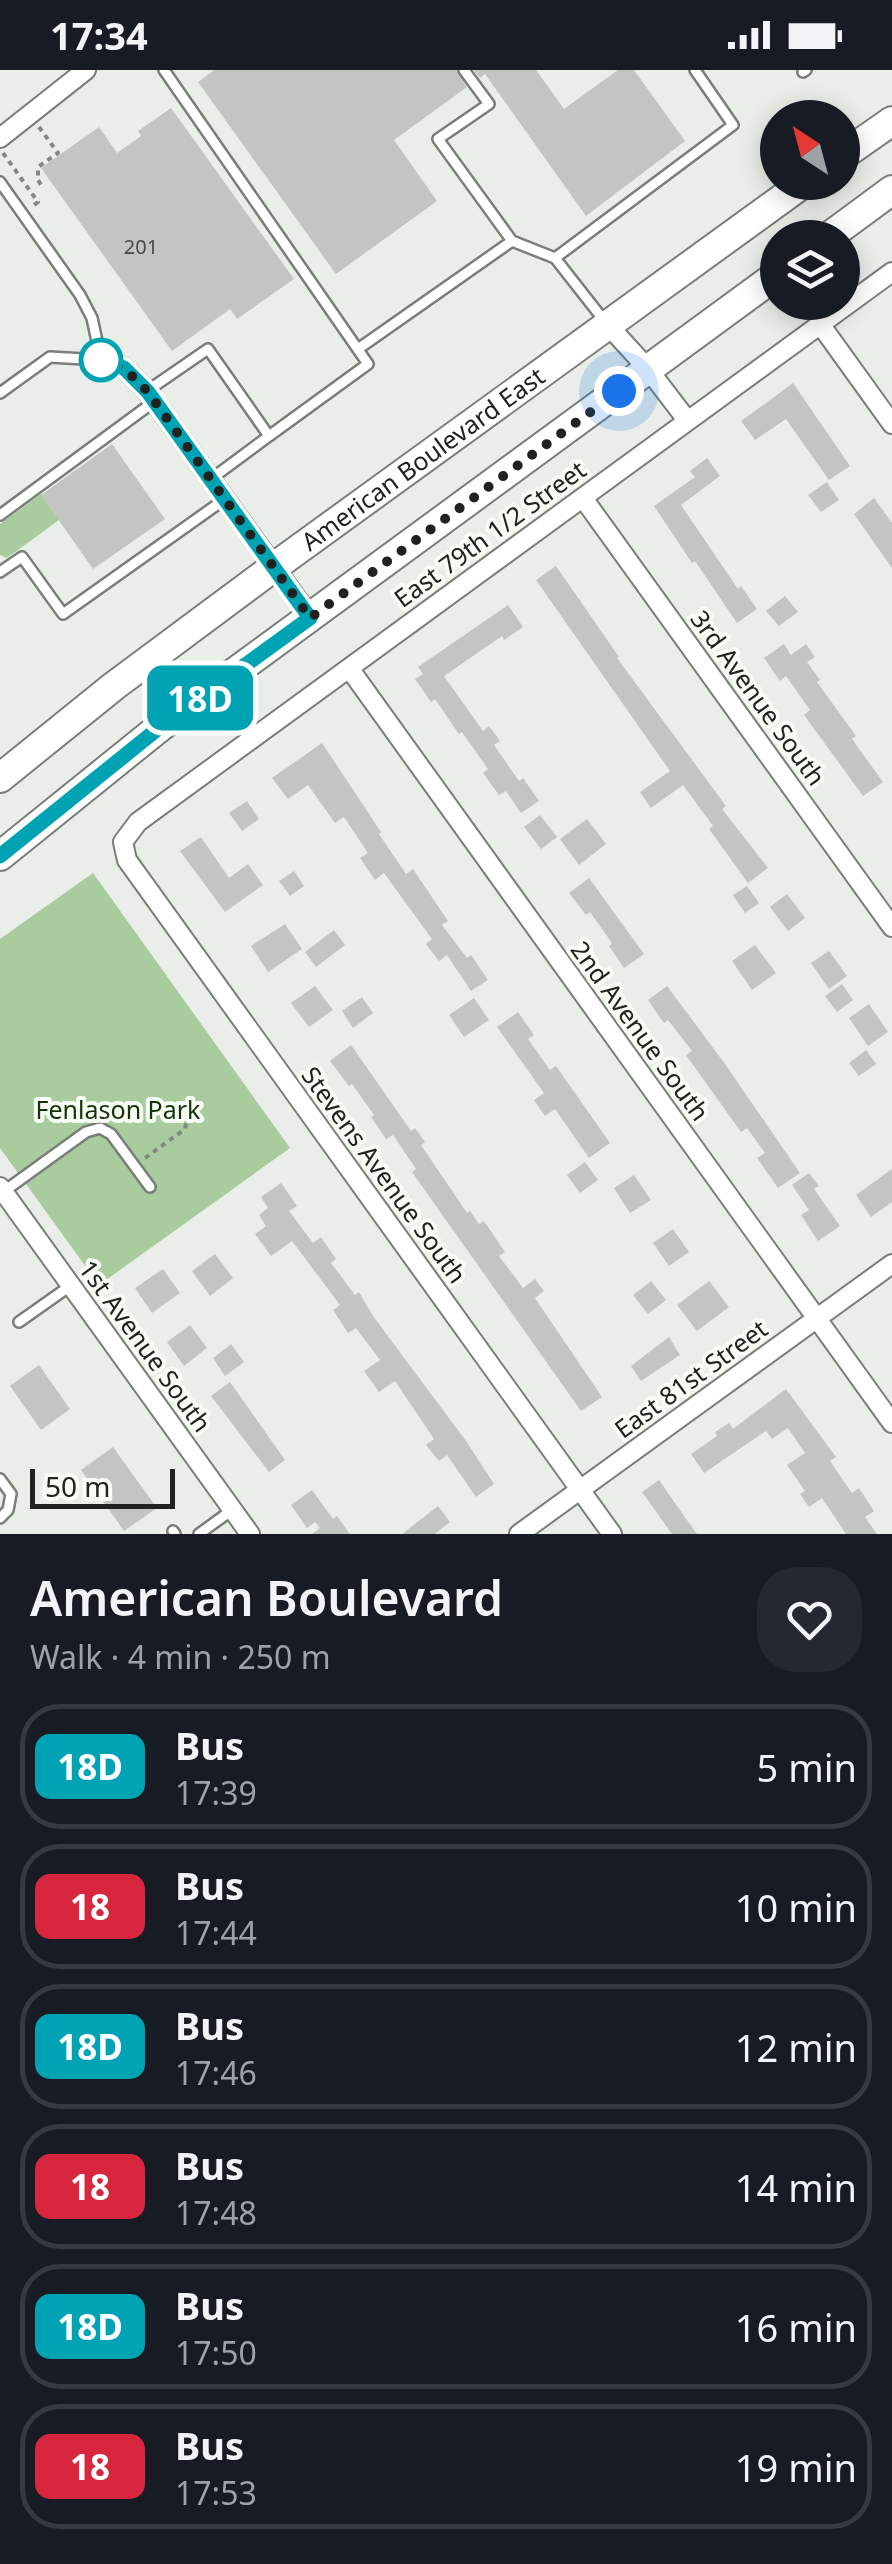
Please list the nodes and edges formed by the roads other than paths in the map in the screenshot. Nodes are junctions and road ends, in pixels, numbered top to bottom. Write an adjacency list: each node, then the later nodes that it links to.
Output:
1 (86, 70): 6 (street)
2 (464, 70): 12 (lane)
3 (694, 70): 13 (lane)
4 (166, 71): 18 (lane)
5 (892, 121): 7 (main road)
6 (0, 138)
7 (860, 143)
8 (0, 182): 19 (lane)
9 (892, 190): 11 (main road)
10 (780, 200): 16 (main road, American Boulevard East)
11 (851, 220)
12 (512, 241): 13 (lane); 18 (lane)
13 (555, 258): 16 (lane)
14 (892, 272): 17 (street, East 79th 1/2 Street)
15 (760, 287): 20 (main road)
16 (607, 324): 20 (street); 30 (main road, American Boulevard East)
17 (820, 324): 23 (street, East 79th 1/2 Street); 24 (street)
18 (358, 349): 25 (lane)
19 (101, 360): 21 (lane); 22 (street)
20 (648, 370): 23 (street); 32 (main road)
21 (0, 393)
22 (151, 396): 25 (lane); 26 (street); 29 (lane)
23 (687, 420): 27 (street, East 79th 1/2 Street)
24 (892, 424)
25 (270, 436): 26 (lane)
26 (211, 479): 28 (street)
27 (583, 498): 33 (street, East 79th 1/2 Street); 37 (street, 3rd Avenue South)
28 (224, 499): 30 (street); 31 (lane)
29 (0, 516)
30 (274, 567): 32 (street); 34 (main road, American Boulevard East)
31 (0, 572)
32 (310, 618): 36 (main road)
33 (348, 668): 35 (street, East 79th 1/2 Street); 42 (street, 2nd Avenue South)
34 (0, 778)
35 (122, 842): 46 (street, Stevens Avenue South)
36 (0, 856)
37 (892, 928)
38 (150, 1187): 39 (lane)
39 (4, 1198): 41 (street, 1st Avenue South)
40 (892, 1264): 42 (street, East 81st Street)
41 (71, 1285): 43 (lane); 47 (street, 1st Avenue South)
42 (817, 1318): 44 (street, 2nd Avenue South); 46 (street, East 81st Street)
43 (19, 1322)
44 (892, 1423)
45 (0, 1479): 48 (lane)
46 (580, 1490): 51 (street, East 81st Street); 52 (street, Stevens Avenue South)
47 (232, 1510): 49 (lane); 50 (street, 1st Avenue South)
48 (0, 1518)
49 (199, 1534)
50 (250, 1534)
51 (519, 1534)
52 (612, 1534)

